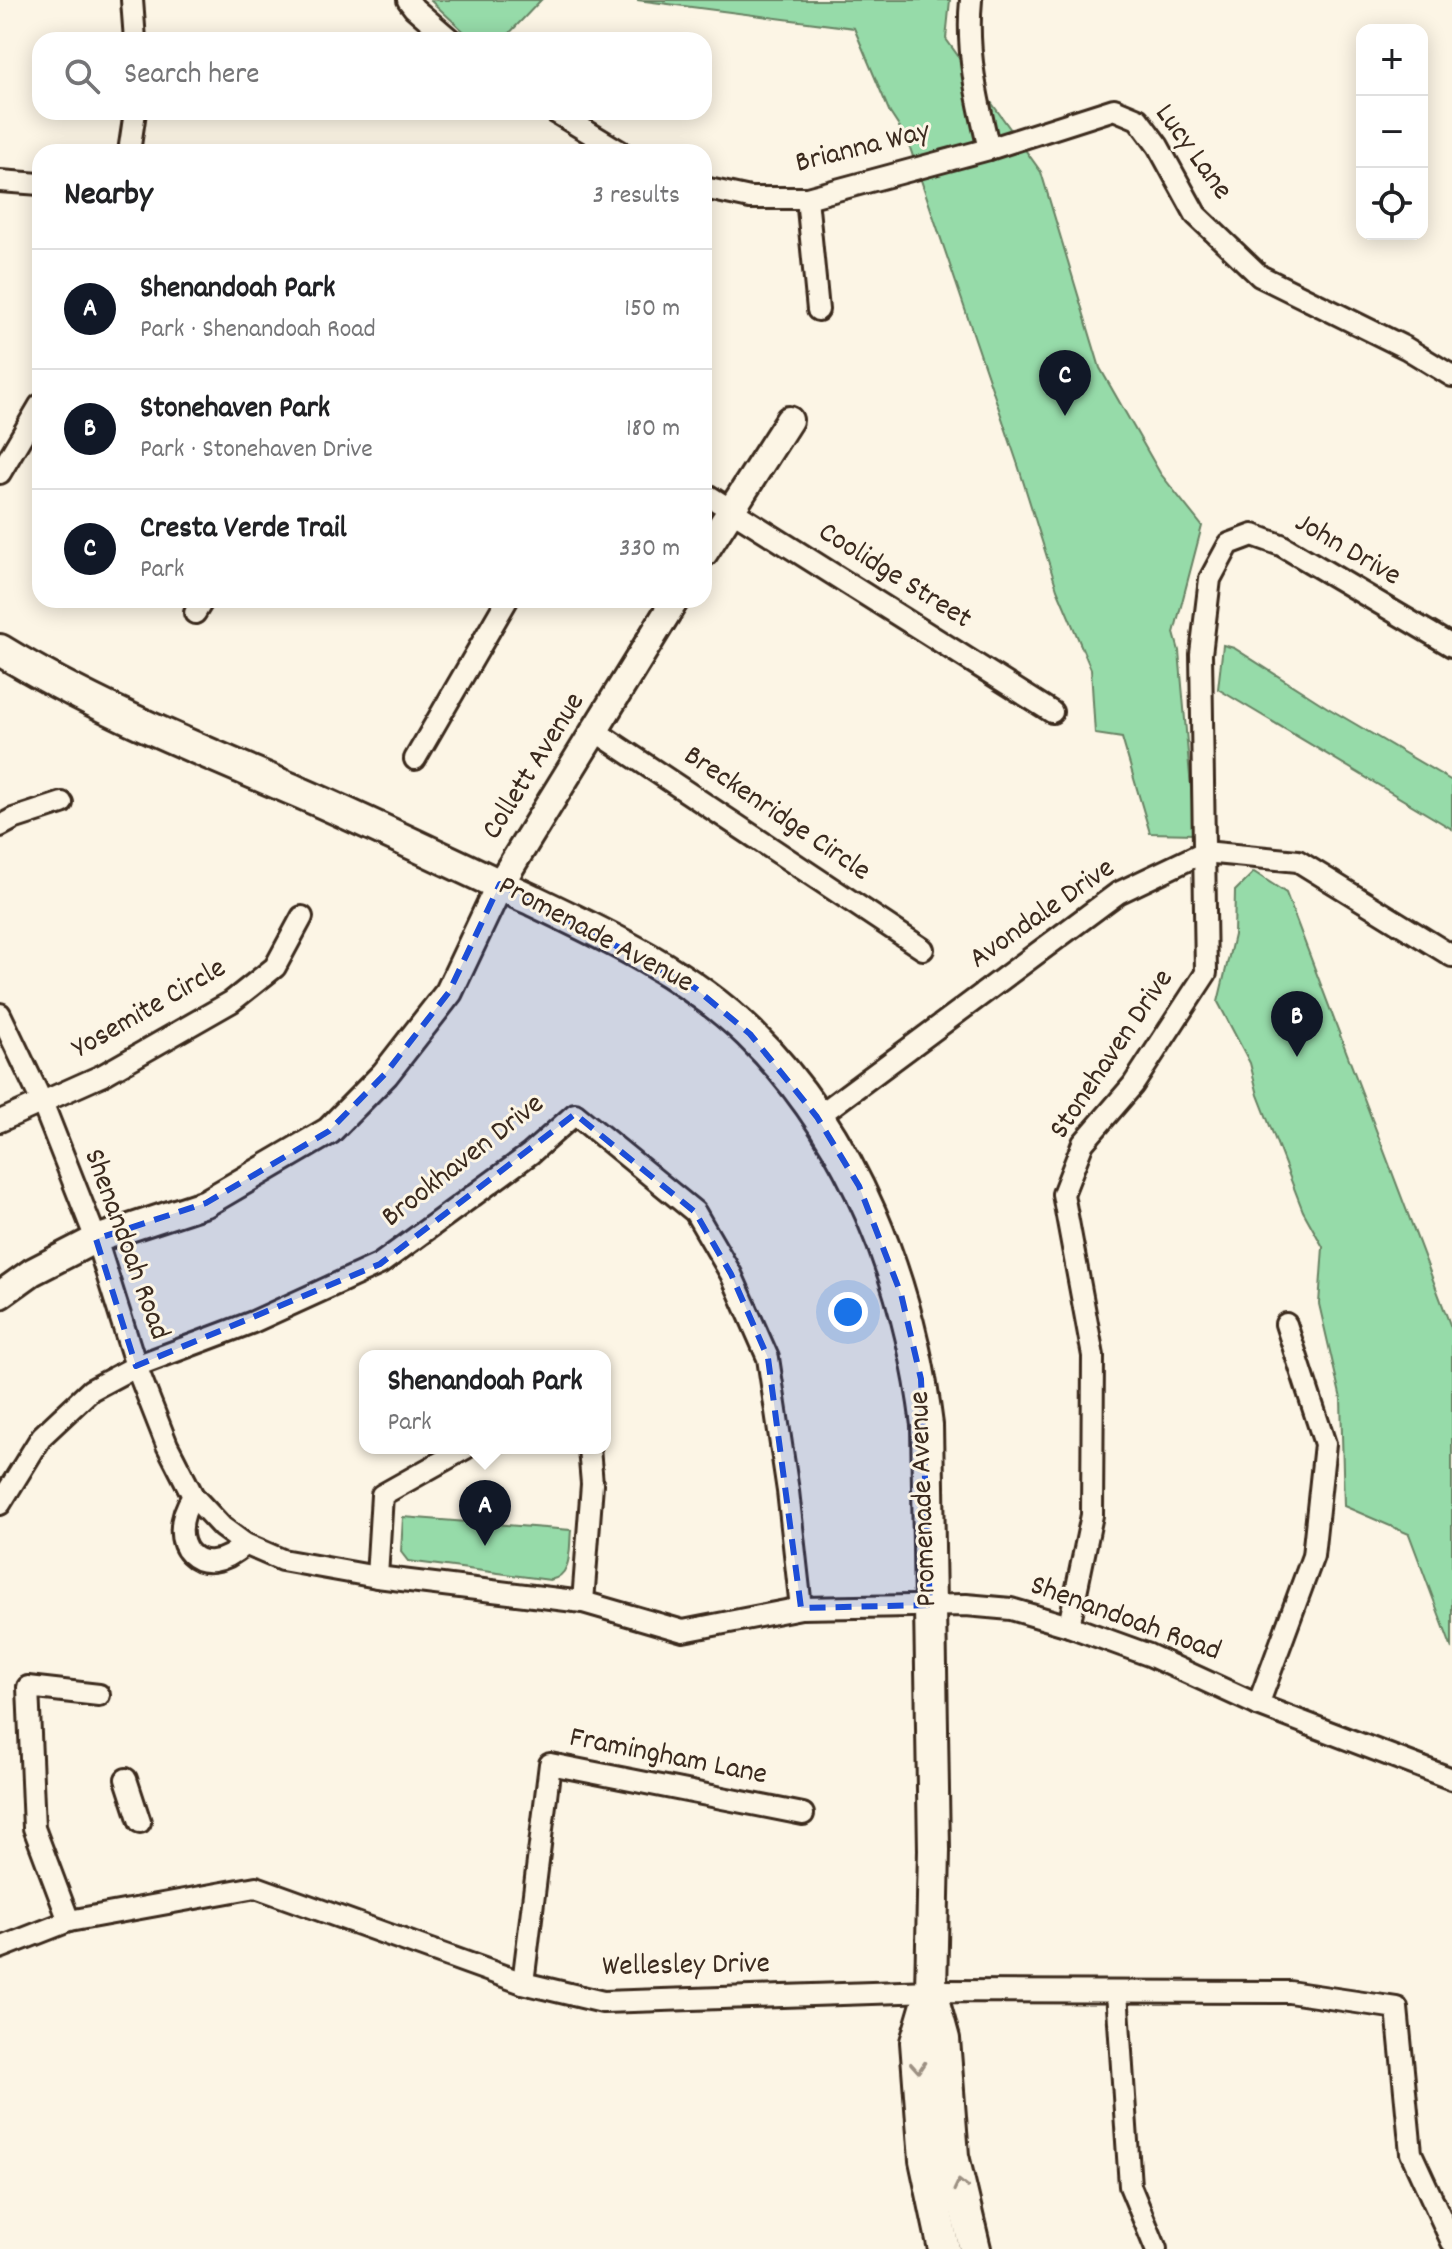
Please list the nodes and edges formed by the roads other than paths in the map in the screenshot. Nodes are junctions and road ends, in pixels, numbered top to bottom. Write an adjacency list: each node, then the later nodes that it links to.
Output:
1 (132, 0): 4 (street)
2 (408, 0): 5 (street)
3 (971, 0): 10 (street)
4 (134, 32)
5 (442, 32)
6 (134, 120): 8 (street)
7 (568, 120): 9 (street)
8 (130, 144)
9 (608, 144)
10 (989, 149): 14 (street, Brianna Way); 16 (street, Lucy Lane)
11 (0, 181): 12 (street)
12 (32, 183)
13 (712, 190): 14 (street, Brianna Way)
14 (807, 198): 15 (street)
15 (818, 310)
16 (1452, 376)
17 (32, 419): 19 (street)
18 (789, 420): 21 (street)
19 (0, 473)
20 (712, 498): 21 (street, Coolidge Street)
21 (731, 510): 23 (street); 28 (street, Coolidge Street)
22 (1253, 535): 26 (street, John Drive); 33 (street, Stonehaven Drive)
23 (712, 540)
24 (502, 608): 30 (street)
25 (670, 608): 29 (street, Collett Avenue)
26 (1452, 646)
27 (0, 650): 34 (main road, Promenade Avenue)
28 (1052, 712)
29 (595, 731): 34 (street, Collett Avenue); 36 (street, Breckenridge Circle)
30 (415, 759)
31 (62, 803): 32 (street)
32 (0, 826)
33 (1204, 852): 37 (street); 40 (street, Avondale Drive); 55 (street, Stonehaven Drive)
34 (500, 884): 40 (main road, Promenade Avenue); 42 (street, Collett Avenue)
35 (302, 917): 39 (street, Yosemite Circle)
36 (923, 949)
37 (1452, 956)
38 (0, 1014): 39 (street, Shenandoah Road)
39 (42, 1102): 41 (street, Yosemite Circle); 42 (street, Shenandoah Road)
40 (817, 1117): 53 (main road, Promenade Avenue)
41 (0, 1121)
42 (96, 1239): 43 (street, Collett Avenue); 45 (street, Shenandoah Road)
43 (0, 1295)
44 (1286, 1324): 57 (street)
45 (136, 1366): 48 (street, Shenandoah Road); 49 (street, Brookhaven Drive); 54 (street, Brookhaven Drive)
46 (455, 1454): 51 (street)
47 (590, 1454): 52 (street)
48 (193, 1496): 50 (street, Shenandoah Road); 50 (street)
49 (0, 1504)
50 (245, 1544): 51 (street, Shenandoah Road)
51 (377, 1577): 52 (street, Shenandoah Road)
52 (583, 1602): 54 (street, Shenandoah Road)
53 (930, 1605): 54 (street, Shenandoah Road); 55 (street, Shenandoah Road); 65 (main road, Promenade Avenue)
54 (801, 1608)
55 (1069, 1626): 57 (street, Shenandoah Road)
56 (99, 1695): 62 (street)
57 (1258, 1705): 59 (street, Shenandoah Road)
58 (126, 1779): 61 (street)
59 (1452, 1779)
60 (803, 1814): 64 (street, Framingham Lane)
61 (140, 1822)
62 (69, 1921): 63 (street, Wellesley Drive); 64 (street, Wellesley Drive)
63 (0, 1948)
64 (523, 1983): 65 (street, Wellesley Drive)
65 (931, 1991): 66 (street, Wellesley Drive); 68 (main road, Promenade Avenue, one-way to 68); 69 (main road, Promenade Avenue, one-way to 65)
66 (1117, 1992): 67 (street, Wellesley Drive); 70 (street)
67 (1452, 2242)
68 (944, 2249)
69 (975, 2249)
70 (1156, 2249)

